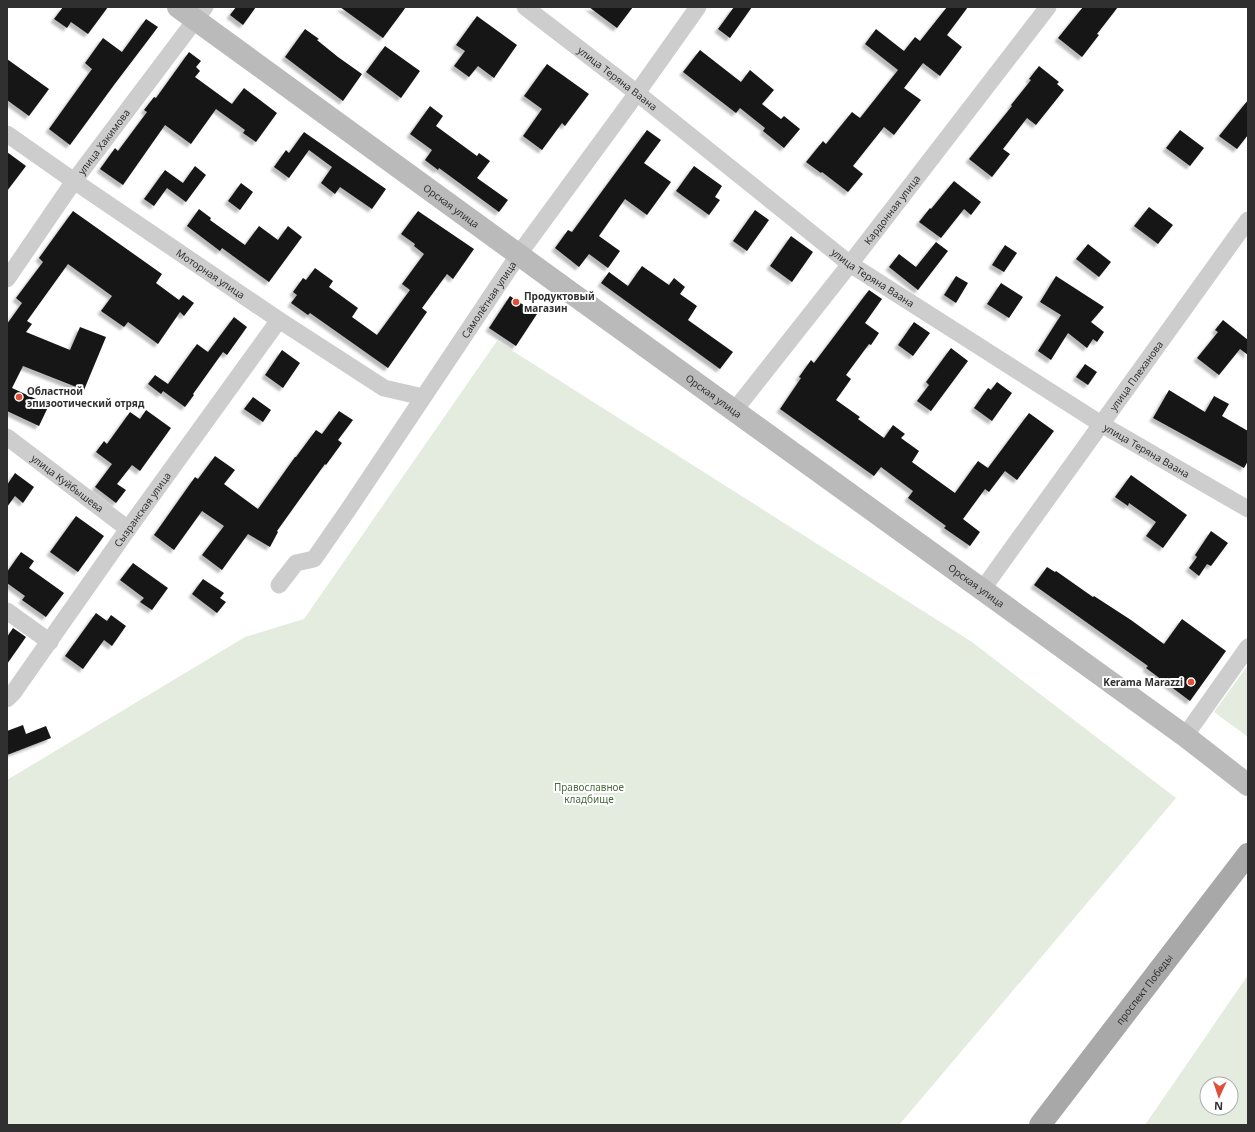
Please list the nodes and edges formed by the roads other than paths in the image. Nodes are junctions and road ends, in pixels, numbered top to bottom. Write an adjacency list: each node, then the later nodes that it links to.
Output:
1 (525, 7): 5 (street, улица Теряна Ваана)
2 (698, 7): 5 (street, Самолётная улица)
3 (1048, 7): 10 (street, Кардонная улица)
4 (193, 11): 7 (street, улица Хакимова); 9 (main road, Орская улица)
5 (637, 93): 9 (street, Самолётная улица); 10 (street, улица Теряна Ваана)
6 (7, 134): 7 (street, Моторная улица)
7 (74, 181): 11 (street, улица Хакимова); 12 (street, Моторная улица)
8 (1248, 220): 15 (street, улица Плеханова)
9 (519, 254): 13 (street, Самолётная улица); 14 (main road, Орская улица)
10 (850, 264): 14 (street, Кардонная улица); 15 (street, улица Теряна Ваана)
11 (7, 279)
12 (279, 320): 13 (street, Моторная улица); 18 (street, Сызранская улица)
13 (423, 397): 19 (street, Самолётная улица)
14 (734, 411): 20 (main road, Орская улица)
15 (1101, 424): 17 (street, улица Теряна Ваана); 20 (street, улица Плеханова)
16 (7, 437): 18 (street, улица Куйбышева)
17 (1248, 509)
18 (128, 529): 22 (street, Сызранская улица)
19 (278, 585)
20 (982, 590): 25 (main road, Орская улица)
21 (7, 611): 22 (street)
22 (50, 642): 24 (street, Сызранская улица)
23 (1248, 648): 25 (street)
24 (7, 699)
25 (1185, 736): 26 (main road, Орская улица)
26 (1248, 785)
27 (1248, 854): 28 (main road, проспект Победы)
28 (1040, 1125)

